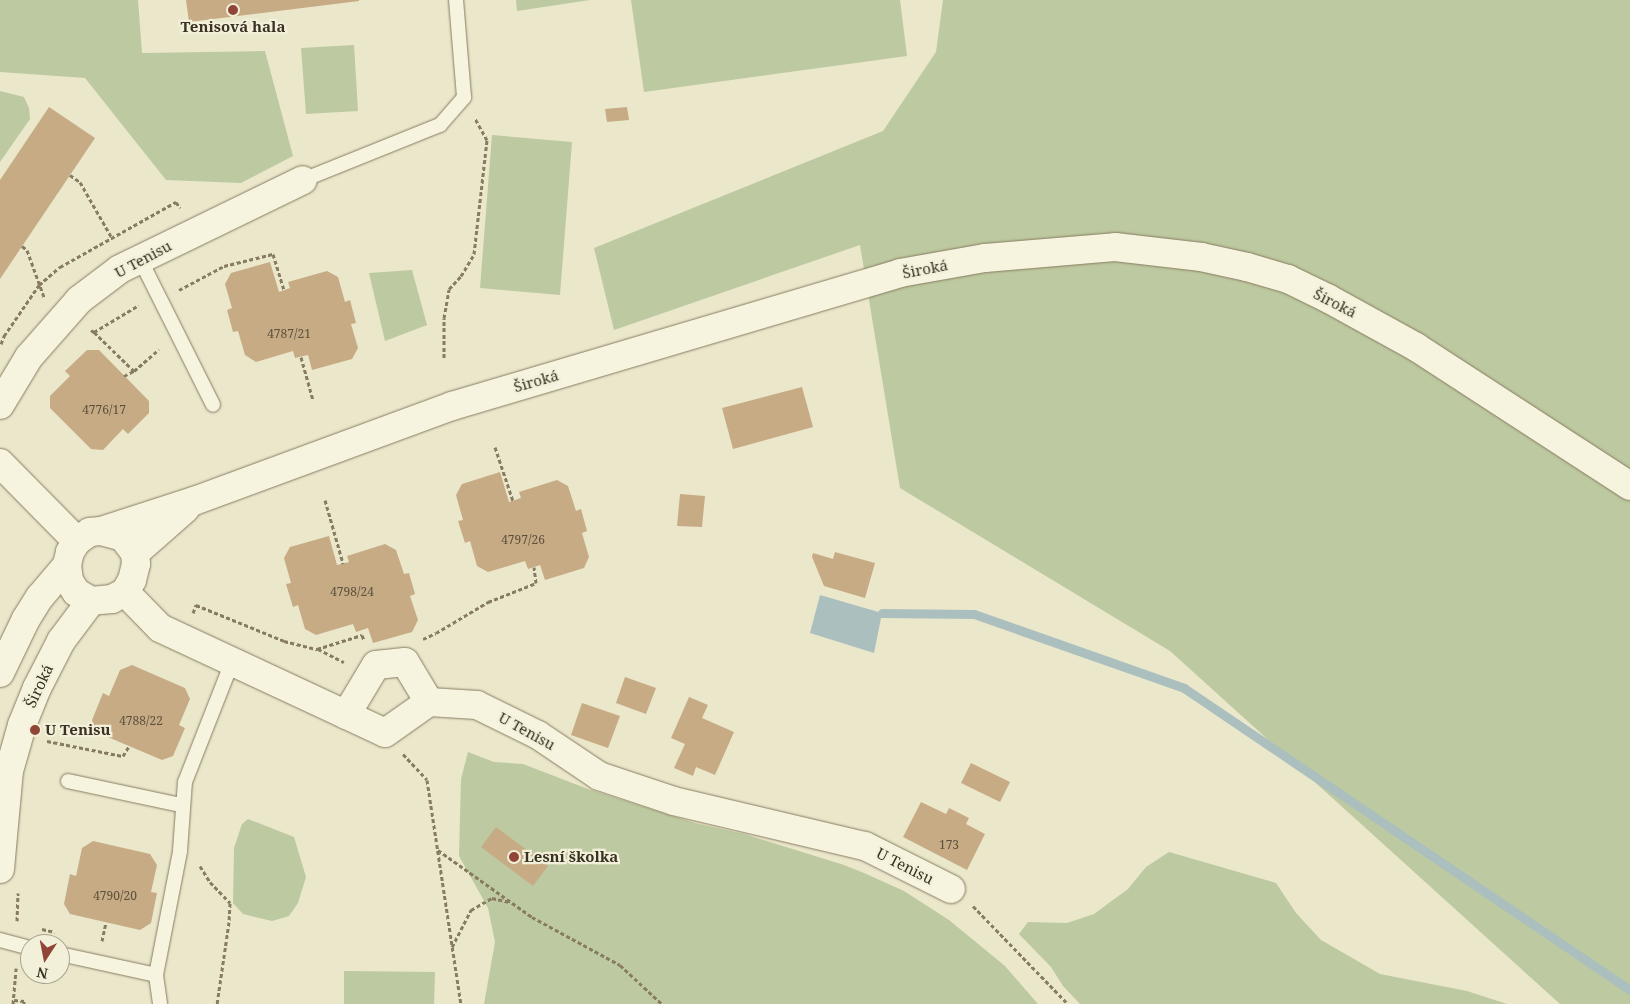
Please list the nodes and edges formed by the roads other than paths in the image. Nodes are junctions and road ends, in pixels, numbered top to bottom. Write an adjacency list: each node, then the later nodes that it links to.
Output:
1 (456, 0): 2 (lane)
2 (303, 180): 3 (street, U Tenisu)
3 (140, 259): 4 (street, U Tenisu); 5 (lane)
4 (0, 405)
5 (213, 405)
6 (0, 463): 9 (street)
7 (1630, 486): 8 (street, Široká)
8 (194, 501): 9 (street, Široká); 10 (street, Široká)
9 (82, 546): 10 (street); 12 (street); 14 (street)
10 (135, 552): 11 (street)
11 (125, 592): 12 (street); 13 (street)
12 (90, 601): 19 (street, Široká)
13 (232, 662): 16 (street); 18 (lane)
14 (0, 673)
15 (429, 702): 16 (street); 16 (street); 20 (street, U Tenisu)
16 (346, 715)
17 (68, 781): 18 (lane)
18 (182, 805): 24 (lane)
19 (0, 869)
20 (951, 889)
21 (0, 940): 22 (lane)
22 (20, 945)
23 (70, 956): 24 (lane)
24 (156, 974): 25 (lane)
25 (160, 1004)

